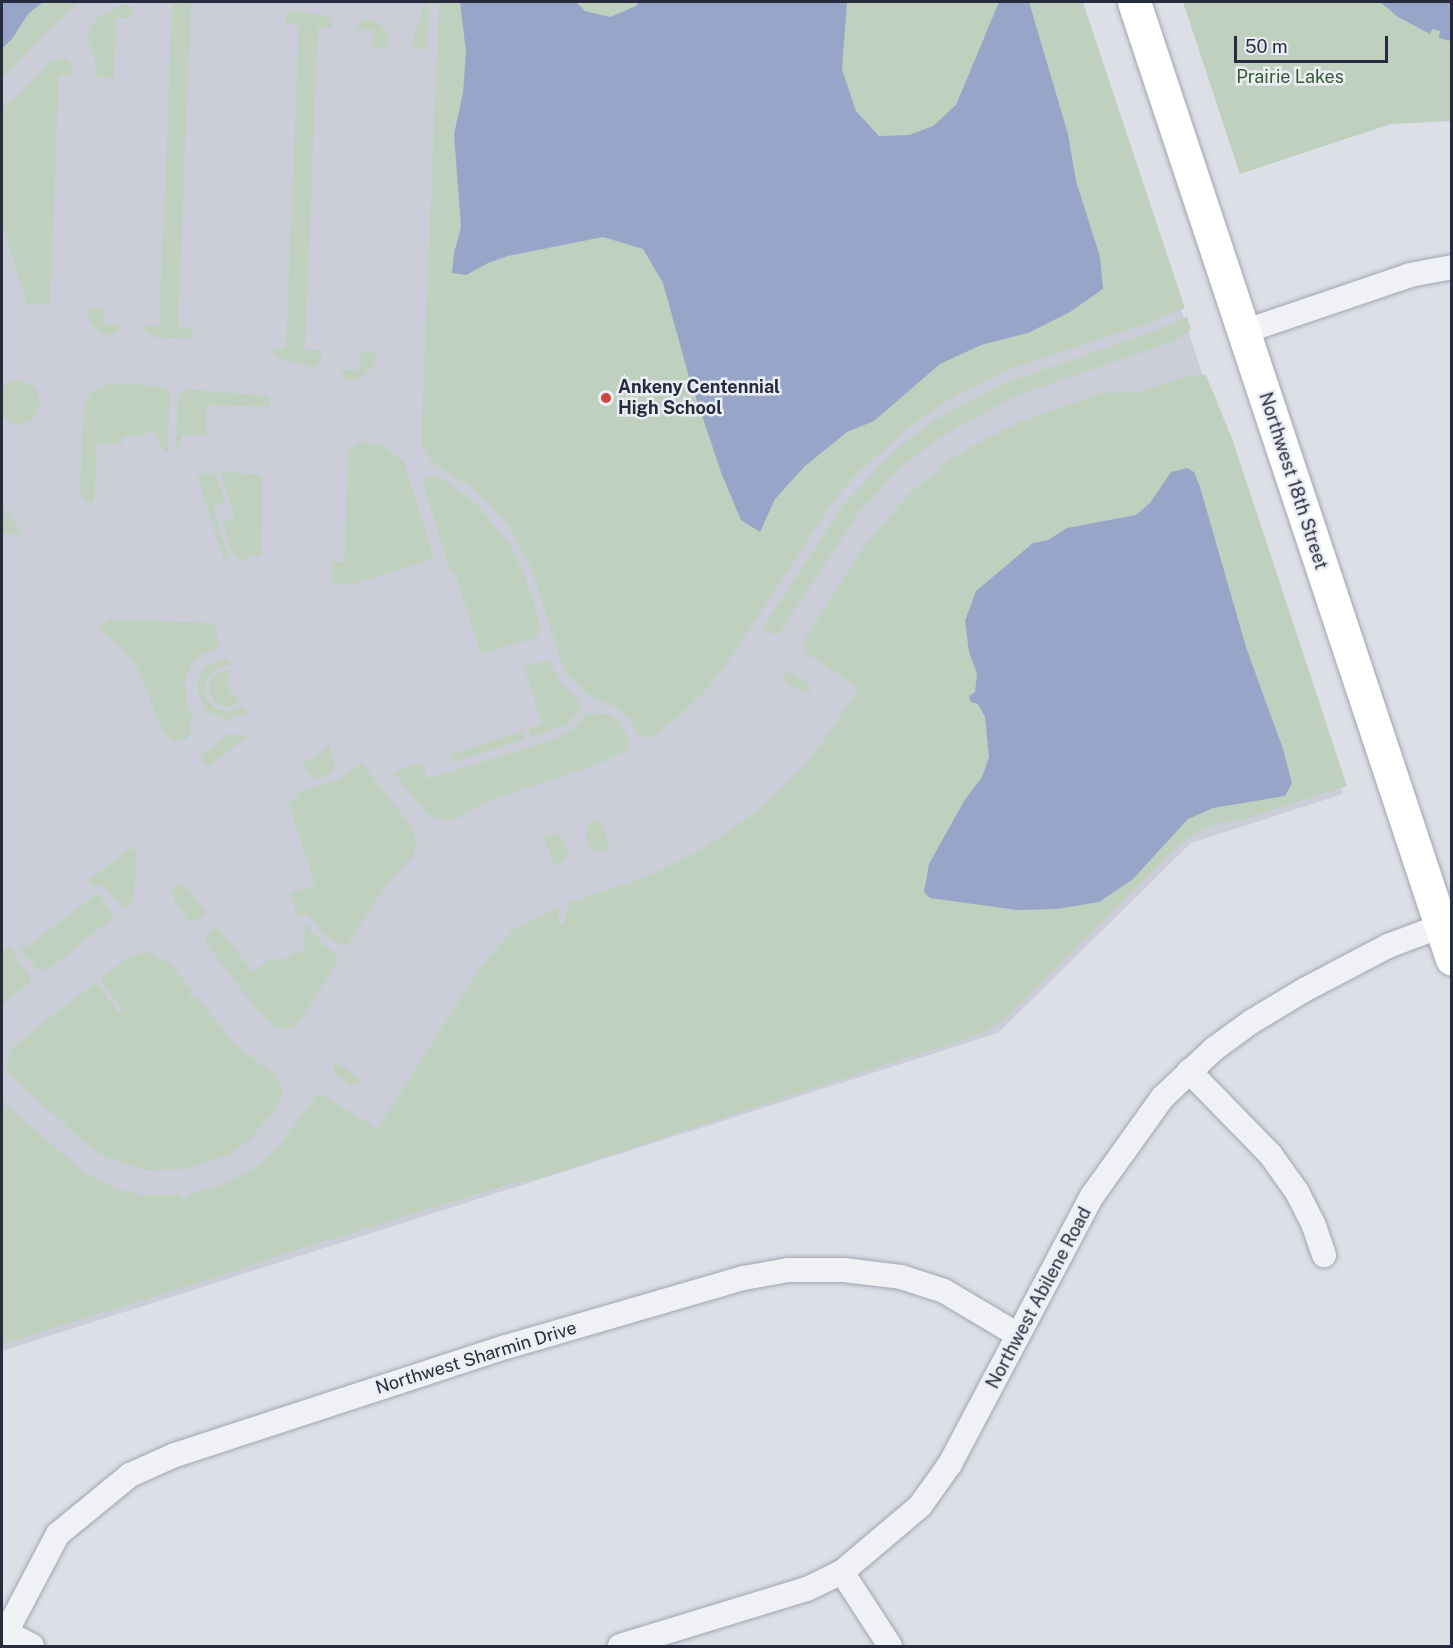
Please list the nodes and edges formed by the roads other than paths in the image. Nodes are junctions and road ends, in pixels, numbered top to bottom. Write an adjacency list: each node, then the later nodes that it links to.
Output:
1 (1134, 2): 3 (main road, Northwest 18th Street)
2 (1452, 267): 3 (street)
3 (1243, 332): 4 (main road, Northwest 18th Street)
4 (1446, 925): 5 (main road, Northwest 18th Street); 6 (street, Northwest Abilene Road)
5 (1452, 959)
6 (1189, 1071): 7 (street); 8 (street, Northwest Abilene Road)
7 (1324, 1255)
8 (1018, 1335): 9 (street, Northwest Abilene Road); 10 (street, Northwest Sharmin Drive)
9 (842, 1572): 12 (street, Northwest Abilene Road); 13 (street)
10 (3, 1634): 11 (street)
11 (32, 1647)
12 (620, 1647)
13 (890, 1647)

